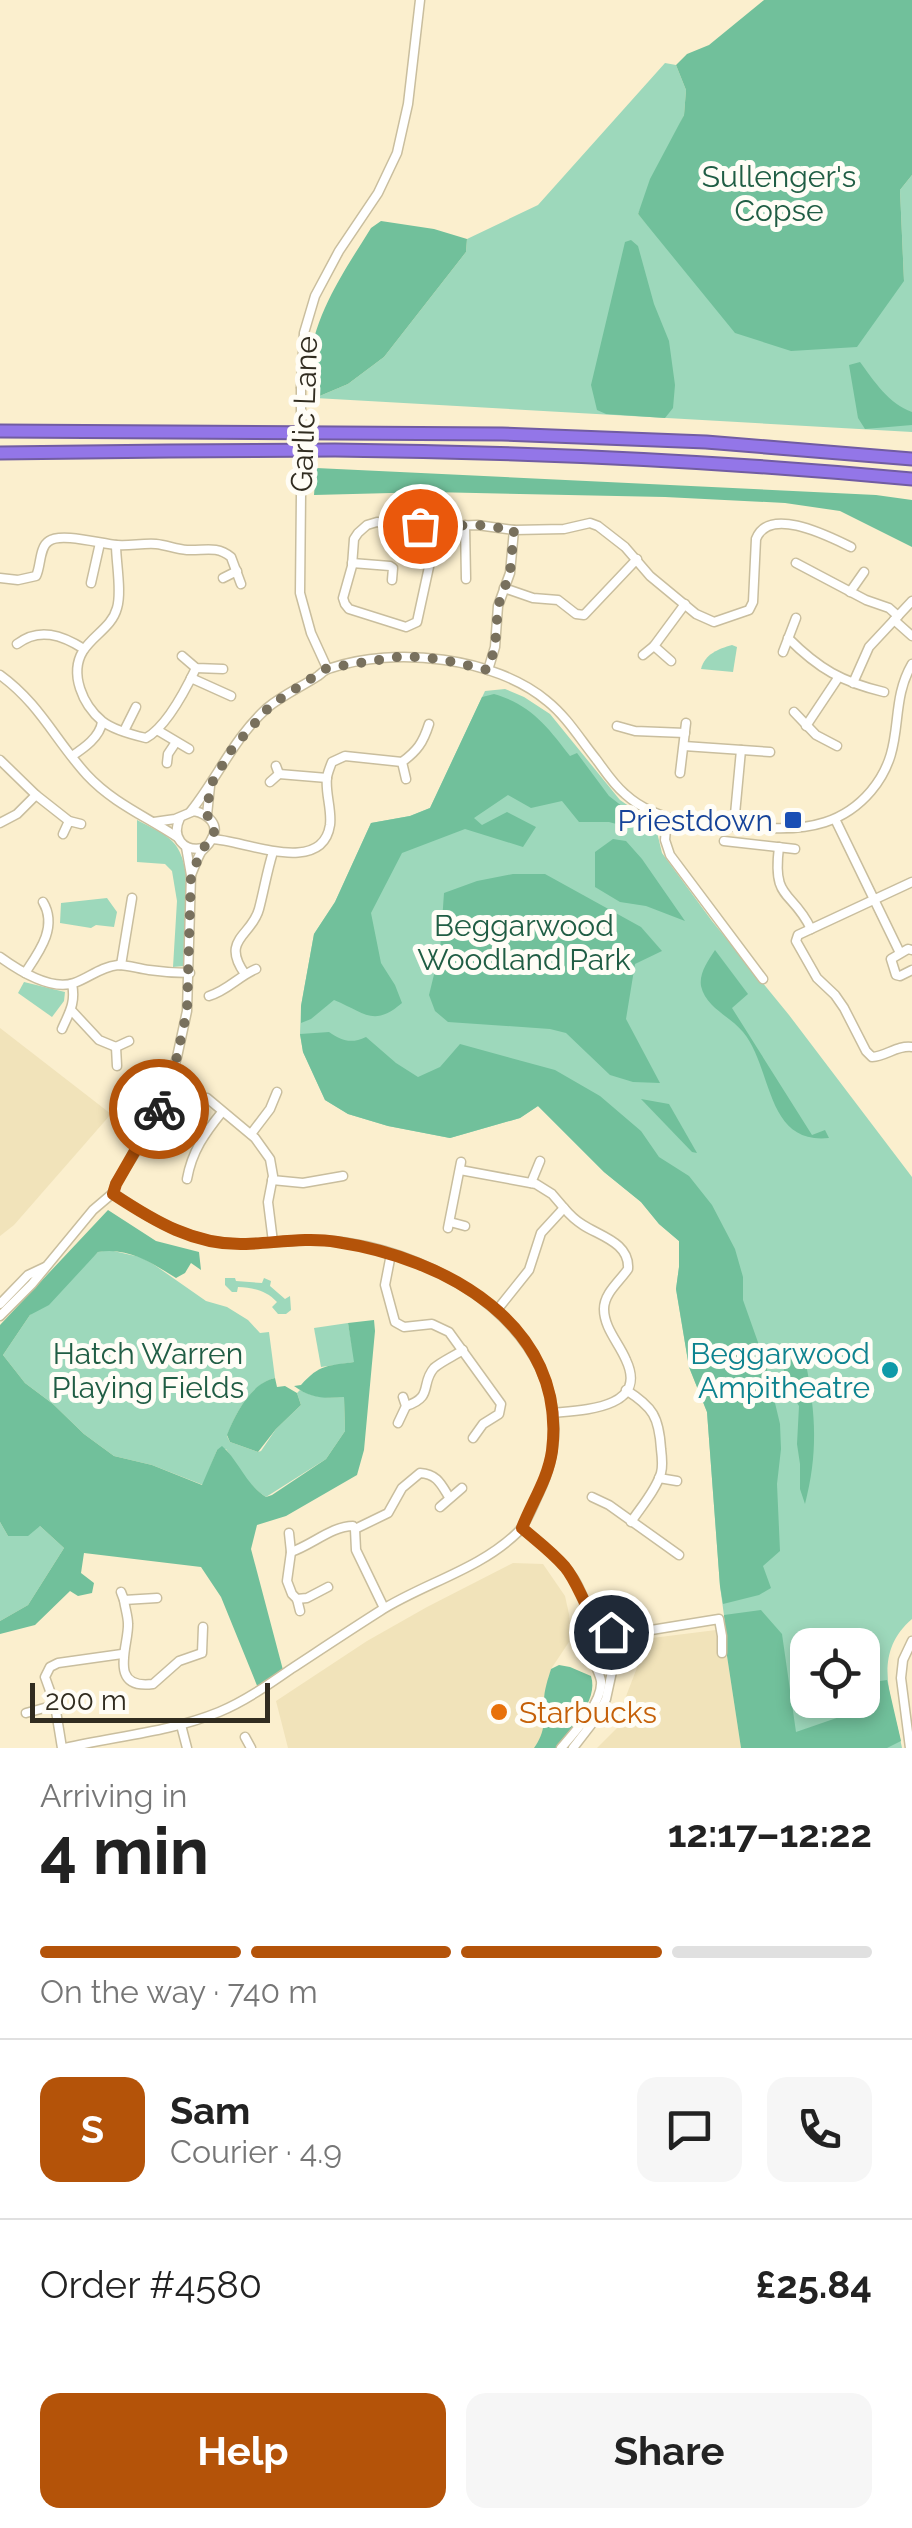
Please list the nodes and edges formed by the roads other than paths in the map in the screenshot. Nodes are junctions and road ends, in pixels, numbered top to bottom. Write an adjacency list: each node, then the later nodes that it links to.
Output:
1 (420, 0): 46 (street, Garlic Lane, bridge)
2 (0, 431): 4 (highway)
3 (0, 454): 5 (highway)
4 (912, 459)
5 (912, 479)
6 (464, 525): 8 (street); 9 (street); 21 (street)
7 (838, 526): 10 (street)
8 (436, 530): 15 (street); 15 (street)
9 (514, 530): 14 (street); 25 (street)
10 (831, 538): 13 (street); 30 (street)
11 (100, 544): 12 (street); 19 (street); 23 (street)
12 (116, 545): 17 (street); 39 (street)
13 (852, 547)
14 (636, 559): 25 (street); 28 (street)
15 (352, 563): 22 (street)
16 (796, 563): 26 (street)
17 (237, 570): 20 (street); 24 (street)
18 (864, 572): 26 (street)
19 (0, 578)
20 (223, 578)
21 (466, 578)
22 (392, 580)
23 (90, 583)
24 (241, 584)
25 (504, 588): 48 (street)
26 (850, 592): 32 (street)
27 (912, 601): 32 (street)
28 (685, 604): 30 (street); 38 (street)
29 (720, 604): 30 (street)
30 (724, 617)
31 (796, 618): 36 (street)
32 (896, 618): 35 (street); 52 (street)
33 (26, 622): 34 (street)
34 (28, 635): 37 (street); 39 (street)
35 (912, 636)
36 (788, 638): 40 (street); 51 (street)
37 (17, 644)
38 (654, 646): 41 (street); 43 (street)
39 (84, 649): 57 (street)
40 (783, 652)
41 (643, 654)
42 (182, 656): 45 (street)
43 (670, 660)
44 (912, 664): 85 (street)
45 (196, 668): 47 (street); 50 (street)
46 (327, 668): 48 (street); 79 (street)
47 (222, 669)
48 (488, 670): 84 (street)
49 (0, 675): 71 (street)
50 (191, 678): 54 (street); 61 (street)
51 (838, 678): 52 (street); 60 (street)
52 (853, 684): 53 (street)
53 (884, 692)
54 (231, 696)
55 (136, 706): 62 (street)
56 (794, 712): 60 (street)
57 (102, 722): 62 (street); 71 (street)
58 (429, 724): 73 (street)
59 (617, 726): 63 (street)
60 (806, 726): 67 (street)
61 (157, 730): 62 (street); 64 (street)
62 (124, 731)
63 (635, 732): 65 (street); 66 (street)
64 (176, 742): 68 (street); 74 (street)
65 (633, 743)
66 (684, 746): 69 (street); 75 (street)
67 (837, 746)
68 (189, 749)
69 (741, 750): 70 (street); 90 (street)
70 (770, 752)
71 (72, 756): 87 (street)
72 (0, 760): 80 (street)
73 (402, 762): 76 (street); 77 (street)
74 (166, 763)
75 (680, 774)
76 (327, 778): 78 (street); 101 (street)
77 (406, 779)
78 (270, 782)
79 (210, 786): 81 (street); 82 (street)
80 (36, 795): 86 (street); 88 (street)
81 (191, 811): 82 (street); 83 (street)
82 (207, 815): 91 (street)
83 (182, 816): 87 (street); 93 (street)
84 (668, 818): 90 (street); 119 (street)
85 (835, 819): 90 (street); 105 (street)
86 (69, 821): 89 (street); 92 (street)
87 (153, 822): 93 (street)
88 (0, 823)
89 (81, 824)
90 (734, 825)
91 (214, 828): 94 (street); 95 (street)
92 (62, 834)
93 (178, 838): 97 (street)
94 (212, 839): 95 (street); 99 (street)
95 (228, 840): 101 (street)
96 (724, 841): 98 (street)
97 (186, 847): 99 (street); 102 (street)
98 (779, 847): 100 (street); 109 (street)
99 (203, 848): 102 (street)
100 (795, 849)
101 (273, 852): 118 (street)
102 (191, 875): 117 (street)
103 (912, 882): 105 (street)
104 (132, 898): 107 (street)
105 (874, 900): 109 (street); 111 (street)
106 (43, 902): 116 (street)
107 (132, 911): 108 (street); 113 (street)
108 (118, 913)
109 (811, 929): 126 (street)
110 (912, 950): 111 (street)
111 (900, 953): 115 (street)
112 (0, 957): 116 (street)
113 (122, 965): 117 (street); 120 (street)
114 (256, 969): 118 (street)
115 (912, 970)
116 (26, 973): 120 (street)
117 (190, 973): 137 (street)
118 (244, 974): 121 (street)
119 (764, 980)
120 (72, 984): 122 (street)
121 (208, 996)
122 (72, 1012): 123 (street); 125 (street)
123 (62, 1029)
124 (129, 1041): 125 (street)
125 (116, 1047): 127 (street)
126 (912, 1047)
127 (117, 1066)
128 (277, 1092): 131 (street)
129 (207, 1098): 130 (street)
130 (222, 1112): 131 (street); 134 (street)
131 (251, 1134): 135 (street)
132 (540, 1161): 136 (street)
133 (344, 1176): 135 (street)
134 (187, 1179)
135 (272, 1180): 140 (street)
136 (532, 1183): 138 (street); 139 (street)
137 (113, 1194): 140 (street); 142 (street)
138 (564, 1208): 144 (street); 147 (street)
139 (465, 1226)
140 (273, 1242): 141 (street)
141 (391, 1254): 144 (street); 146 (street)
142 (44, 1267): 143 (street); 145 (street)
143 (0, 1304)
144 (497, 1310): 148 (street)
145 (0, 1316)
146 (463, 1350): 149 (street); 150 (street)
147 (626, 1390): 148 (street); 151 (street)
148 (552, 1413): 158 (street)
149 (398, 1423)
150 (480, 1436)
151 (659, 1478): 152 (street); 157 (street)
152 (677, 1480)
153 (462, 1488): 154 (street)
154 (450, 1497): 156 (street); 159 (street)
155 (592, 1497): 157 (street)
156 (440, 1508)
157 (631, 1522): 162 (street)
158 (522, 1528): 166 (street); 167 (street)
159 (355, 1530): 161 (street); 167 (street)
160 (289, 1532): 161 (street)
161 (291, 1552): 165 (street)
162 (679, 1555)
163 (328, 1586): 165 (street)
164 (157, 1598): 177 (street)
165 (297, 1599): 168 (street)
166 (583, 1600): 170 (street); 173 (street)
167 (384, 1608): 184 (street)
168 (300, 1611)
169 (203, 1627): 177 (street)
170 (600, 1627): 171 (street); 173 (street)
171 (611, 1632): 172 (street); 175 (street)
172 (639, 1632): 175 (street); 176 (street)
173 (584, 1636): 179 (street)
174 (912, 1640): 181 (street)
175 (619, 1648): 178 (street)
176 (722, 1653)
177 (122, 1654): 180 (street)
178 (614, 1659): 179 (street); 188 (street)
179 (595, 1664): 187 (street)
180 (56, 1706): 182 (street); 185 (street)
181 (906, 1710): 183 (street); 189 (street)
182 (26, 1713)
183 (912, 1722)
184 (180, 1725): 185 (street); 186 (street)
185 (64, 1748)
186 (187, 1748)
187 (562, 1748)
188 (573, 1748)
189 (910, 1748)

